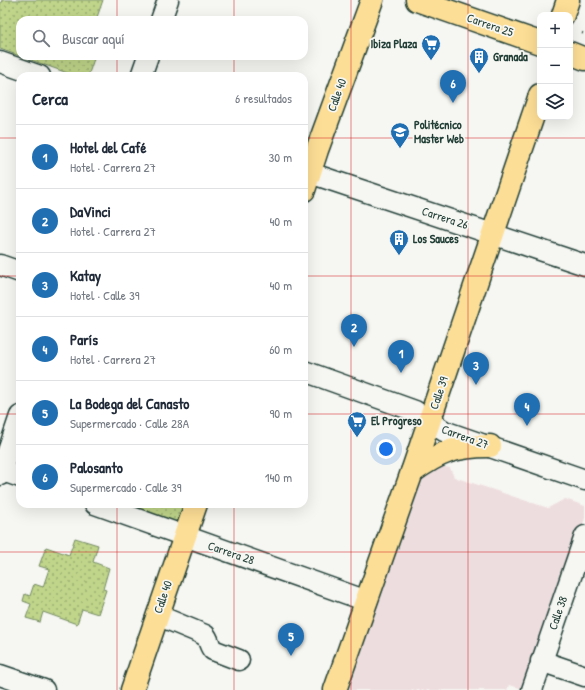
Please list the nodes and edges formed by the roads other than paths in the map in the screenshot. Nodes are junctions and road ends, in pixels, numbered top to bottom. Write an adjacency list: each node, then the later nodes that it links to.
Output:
1 (168, 0): 6 (street)
2 (372, 0): 15 (main road, Calle 40)
3 (418, 0): 7 (main road, Carrera 25)
4 (568, 0): 5 (main road)
5 (564, 12)
6 (162, 16)
7 (537, 42)
8 (573, 54): 9 (main road)
9 (585, 59)
10 (147, 60): 13 (street)
11 (0, 62): 12 (street)
12 (29, 72)
13 (142, 72)
14 (537, 104): 17 (main road, Calle 39)
15 (308, 173)
16 (308, 179): 17 (street, Carrera 26)
17 (492, 234): 19 (street, Carrera 26); 22 (main road, Calle 39)
18 (0, 265): 20 (street)
19 (585, 265)
20 (16, 271)
21 (308, 372): 22 (street, Carrera 27)
22 (429, 421): 25 (street, Carrera 27); 27 (main road, Calle 39)
23 (16, 424): 24 (street)
24 (5, 446): 26 (street)
25 (490, 446): 27 (main road); 29 (street, Carrera 27)
26 (0, 472): 28 (street)
27 (412, 472): 34 (main road, Calle 39)
28 (16, 476)
29 (585, 480)
30 (106, 508): 32 (street, Carrera 28)
31 (194, 508): 32 (main road, Calle 40)
32 (184, 536): 34 (street, Carrera 28); 35 (main road, Calle 40)
33 (585, 536): 37 (street, Calle 38)
34 (367, 601): 42 (main road, Calle 39)
35 (157, 615): 36 (street); 41 (main road, Calle 40)
36 (239, 660)
37 (542, 661): 39 (street); 43 (street, Calle 38)
38 (0, 675): 40 (street)
39 (585, 676)
40 (44, 690)
41 (132, 690)
42 (335, 690)
43 (532, 690)

